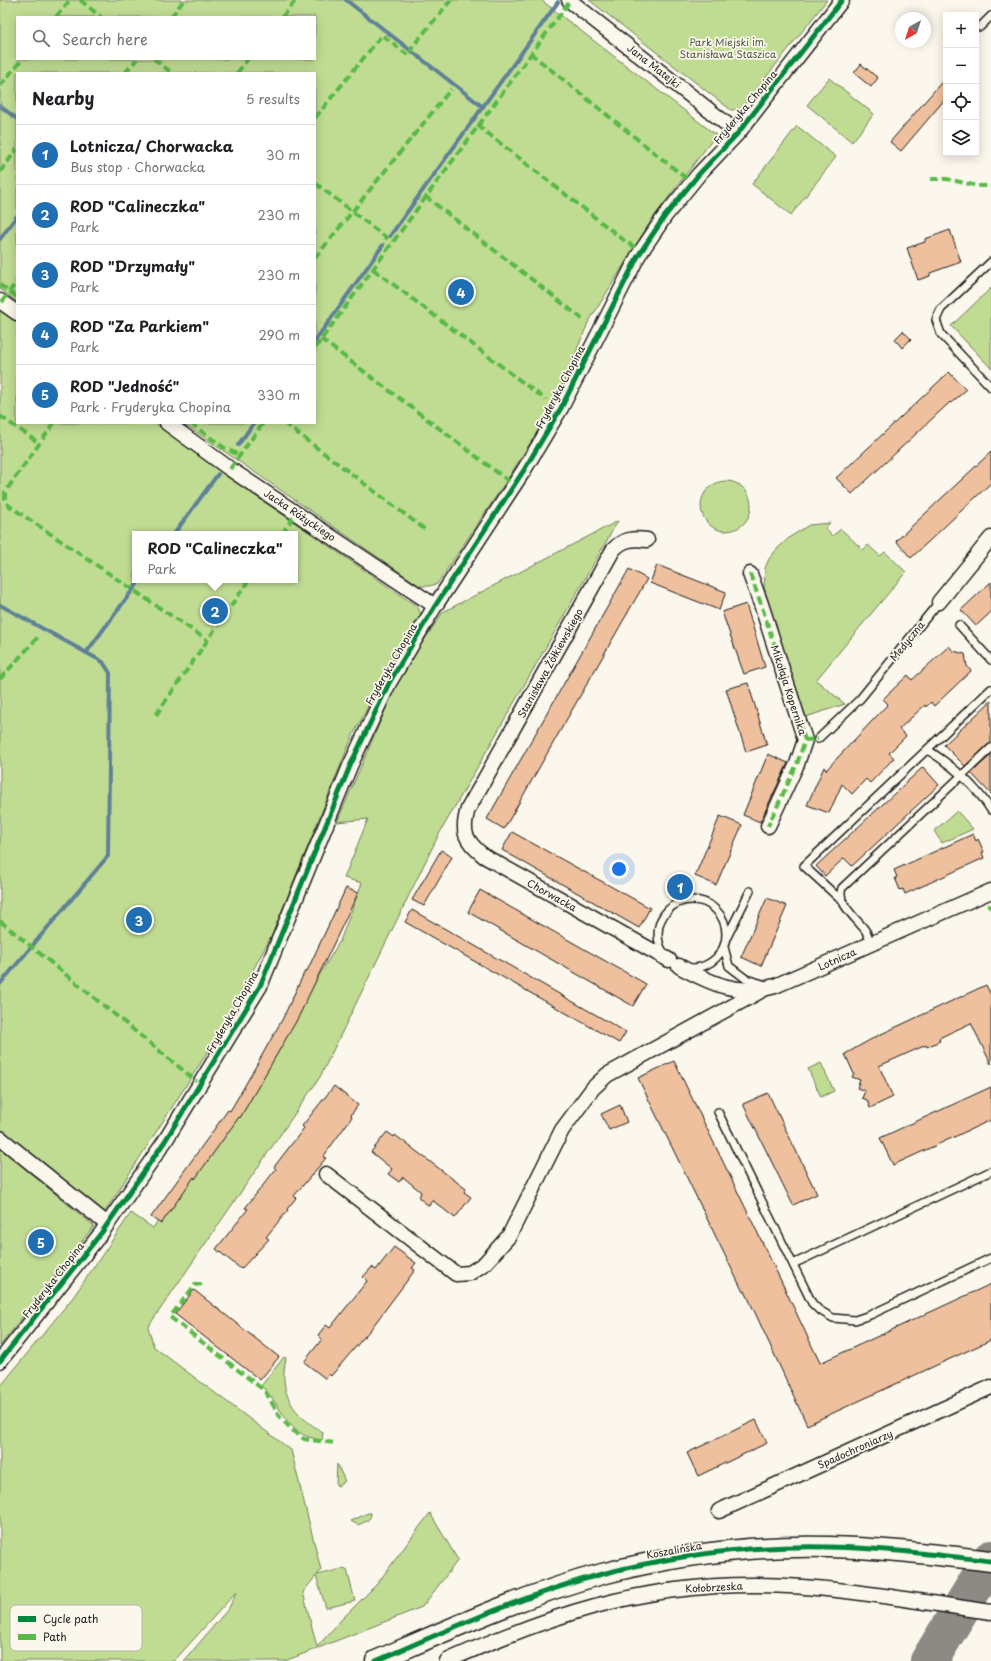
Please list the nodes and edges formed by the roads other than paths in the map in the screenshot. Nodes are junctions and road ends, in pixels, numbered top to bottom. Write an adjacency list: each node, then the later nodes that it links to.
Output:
1 (569, 0): 5 (street, Jana Matejki)
2 (842, 0): 5 (street, Fryderyka Chopina)
3 (991, 16): 4 (lane)
4 (980, 27)
5 (738, 133): 15 (street, Fryderyka Chopina)
6 (991, 262): 9 (lane)
7 (0, 301): 8 (street)
8 (16, 312)
9 (991, 387)
10 (167, 424): 15 (street, Jacka Różyckiego)
11 (991, 538): 14 (street, Medyczna)
12 (647, 540): 23 (street, Stanisława Żółkiewskiego)
13 (750, 574): 25 (street, Mikołaja Kopernika)
14 (939, 602): 19 (lane, Medyczna)
15 (435, 606): 38 (street, Fryderyka Chopina)
16 (959, 625): 17 (lane)
17 (991, 660)
18 (991, 689): 21 (lane)
19 (818, 739)
20 (991, 748): 22 (lane)
21 (928, 750): 22 (lane); 28 (lane)
22 (962, 775): 24 (lane); 28 (lane)
23 (468, 809): 32 (street, Chorwacka)
24 (991, 810)
25 (768, 826)
26 (991, 890): 30 (street, Lotnicza)
27 (750, 891): 29 (lane)
28 (842, 901): 30 (lane)
29 (726, 937): 31 (lane); 32 (lane)
30 (871, 944): 33 (street, Lotnicza)
31 (724, 947): 32 (lane); 33 (lane)
32 (674, 963): 33 (street, Lotnicza)
33 (770, 988): 37 (street)
34 (718, 1112): 40 (lane)
35 (0, 1138): 38 (street)
36 (991, 1171): 40 (lane)
37 (326, 1174)
38 (107, 1224): 41 (street, Fryderyka Chopina)
39 (991, 1258): 40 (lane)
40 (792, 1264)
41 (0, 1361)
42 (991, 1387): 43 (street, Spadochroniarzy)
43 (719, 1511)
44 (991, 1561): 46 (street, Koszalińska)
45 (991, 1612): 47 (street, Kołobrzeska)
46 (376, 1661)
47 (447, 1661)

